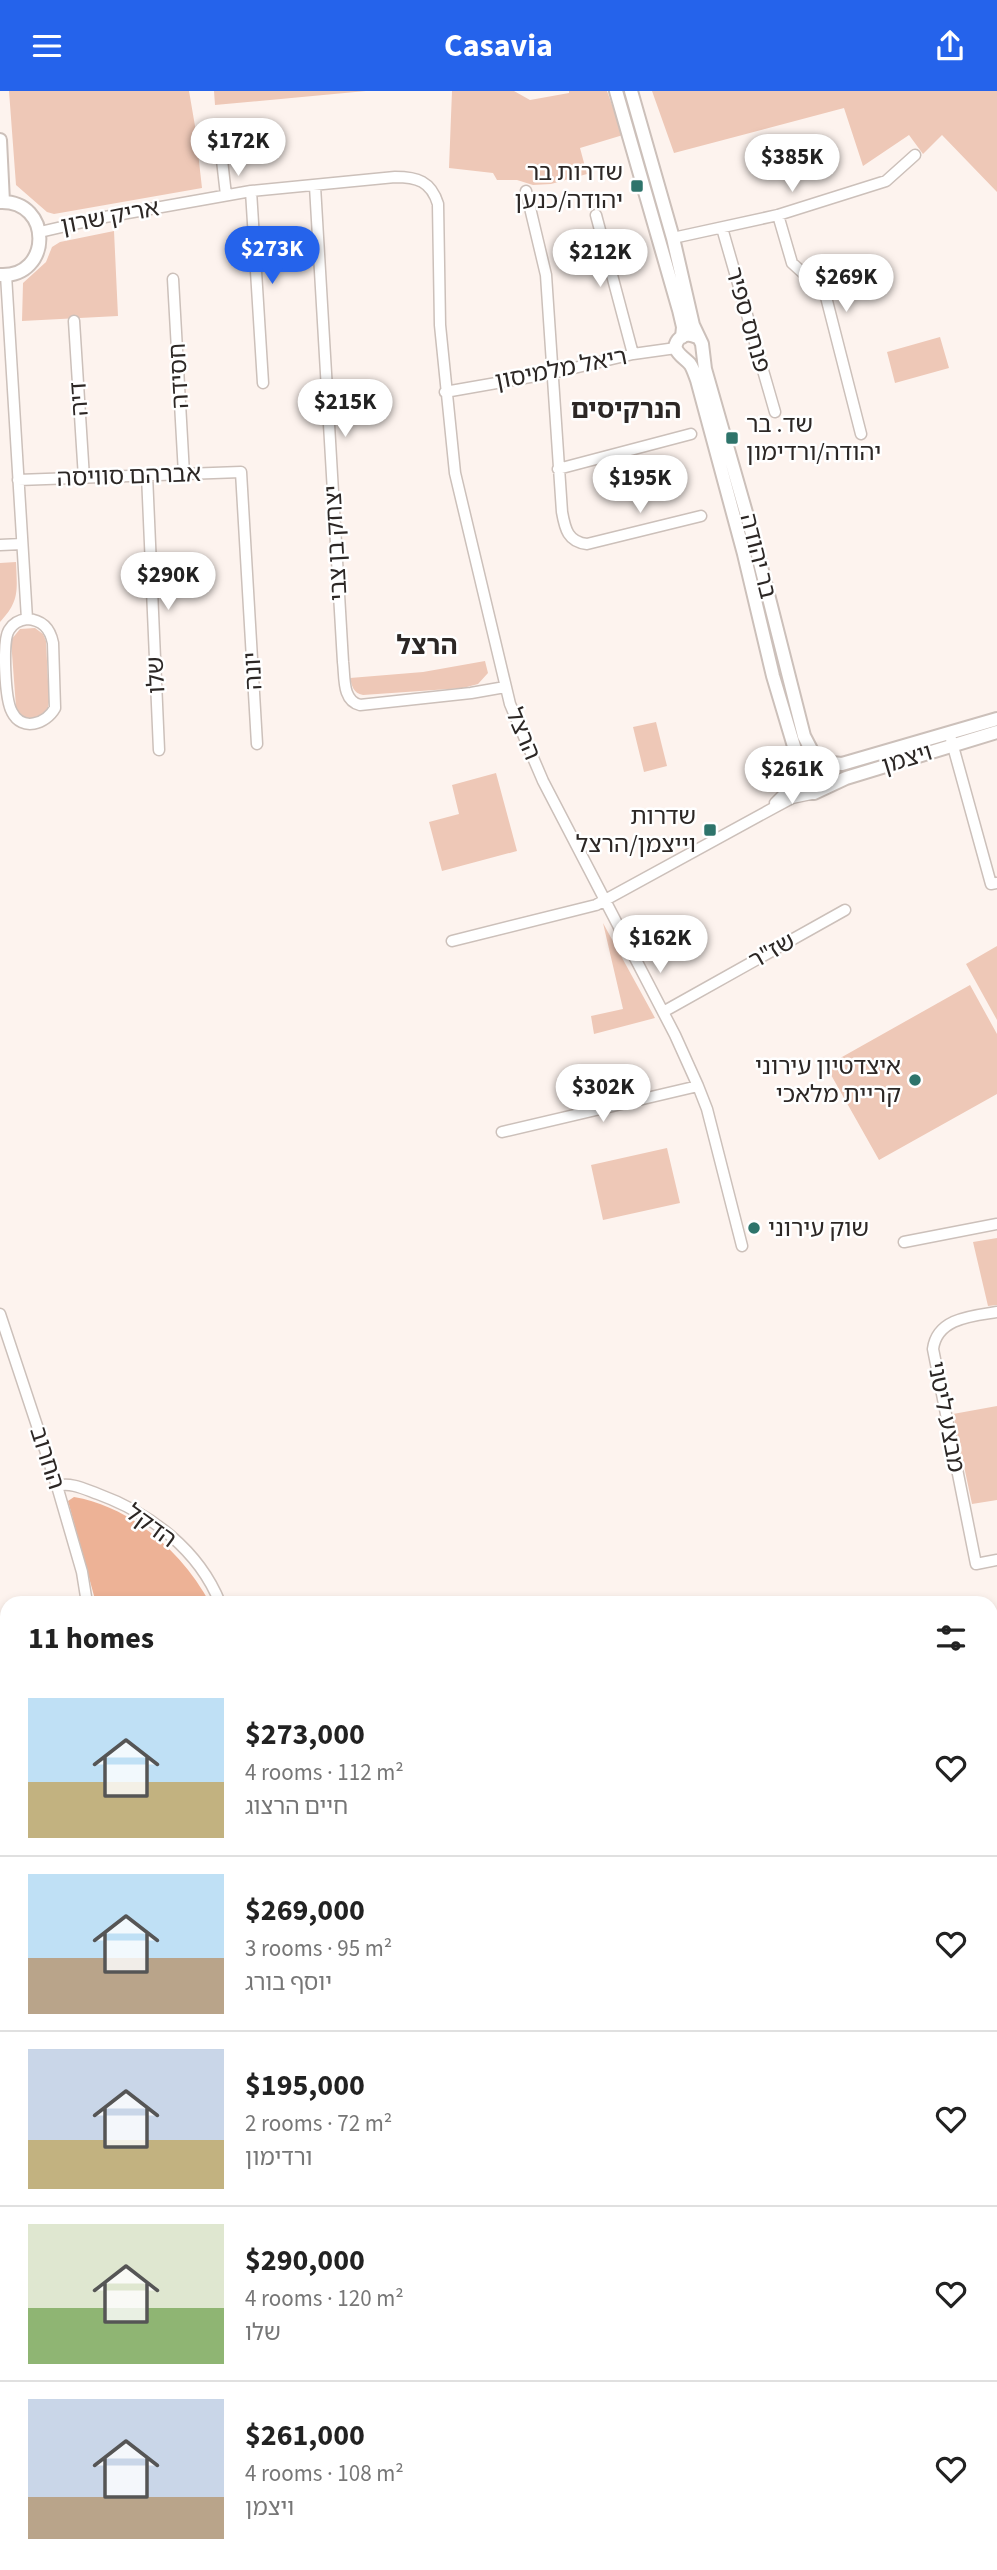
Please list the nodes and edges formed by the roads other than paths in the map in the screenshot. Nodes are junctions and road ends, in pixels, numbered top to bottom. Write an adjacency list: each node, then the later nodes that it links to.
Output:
1 (616, 91): 21 (street)
2 (631, 91): 16 (street)
3 (219, 134): 10 (street)
4 (0, 140): 11 (street)
5 (915, 155): 13 (street)
6 (315, 185): 7 (street, אריק שרון); 8 (street, אריק שרון); 41 (street, יצחק בן צבי)
7 (429, 186): 27 (street, הרצל)
8 (251, 191): 10 (street, אריק שרון); 26 (street)
9 (526, 191): 25 (street)
10 (226, 195): 15 (street, אריק שרון)
11 (2, 202): 15 (street)
12 (596, 215): 23 (street)
13 (778, 215): 14 (street); 30 (street)
14 (722, 228): 16 (street); 28 (street, פנחס ספיר)
15 (40, 232): 17 (street)
16 (673, 238): 20 (street)
17 (3, 275): 36 (street)
18 (173, 279): 33 (street, חסידה)
19 (74, 321): 35 (street, דיה)
20 (697, 337): 21 (street); 22 (street)
21 (679, 343): 23 (street, ריאל מלמיסון); 24 (street)
22 (702, 353): 24 (street); 48 (street, בר יהודה)
23 (633, 354): 25 (street, ריאל מלמיסון)
24 (686, 361): 49 (street, בר יהודה)
25 (553, 373): 27 (street, ריאל מלמיסון); 31 (street)
26 (263, 383)
27 (445, 392): 41 (street, הרצל)
28 (775, 412)
29 (691, 434): 31 (street)
30 (861, 435)
31 (558, 468): 37 (street)
32 (240, 472): 33 (street, אברהם סוויסה); 45 (street, יונה)
33 (184, 474): 34 (street, אברהם סוויסה)
34 (147, 475): 35 (street, אברהם סוויסה); 47 (street, שלו)
35 (84, 478): 36 (street, אברהם סוויסה)
36 (18, 480): 38 (street)
37 (701, 516)
38 (22, 544): 39 (street); 40 (street)
39 (0, 545)
40 (27, 619): 40 (street)
41 (505, 687): 53 (street, הרצל)
42 (997, 719): 43 (street, ויצמן)
43 (949, 732): 46 (street); 48 (street, ויצמן)
44 (997, 733): 46 (street, ויצמן)
45 (257, 744)
46 (953, 745): 50 (street, ויצמן); 52 (street)
47 (159, 750)
48 (819, 760): 49 (street); 50 (street)
49 (793, 774): 50 (street); 51 (street, ויצמן)
50 (817, 792): 51 (street, ויצמן)
51 (767, 811): 53 (street, ויצמן)
52 (994, 883)
53 (604, 901): 55 (street, ויצמן); 56 (street, הרצל)
54 (845, 910): 56 (street, שז"ר)
55 (452, 941)
56 (663, 1012): 57 (street, הרצל)
57 (698, 1086): 58 (street); 61 (street, הרצל)
58 (502, 1132)
59 (997, 1224): 60 (street)
60 (904, 1242)
61 (742, 1246)
62 (997, 1311): 65 (street, מבצע ליטני)
63 (0, 1314): 64 (street, החרוב)
64 (57, 1486): 66 (street, החרוב); 67 (street, הדקל)
65 (997, 1560)
66 (86, 1596)
67 (216, 1596)

